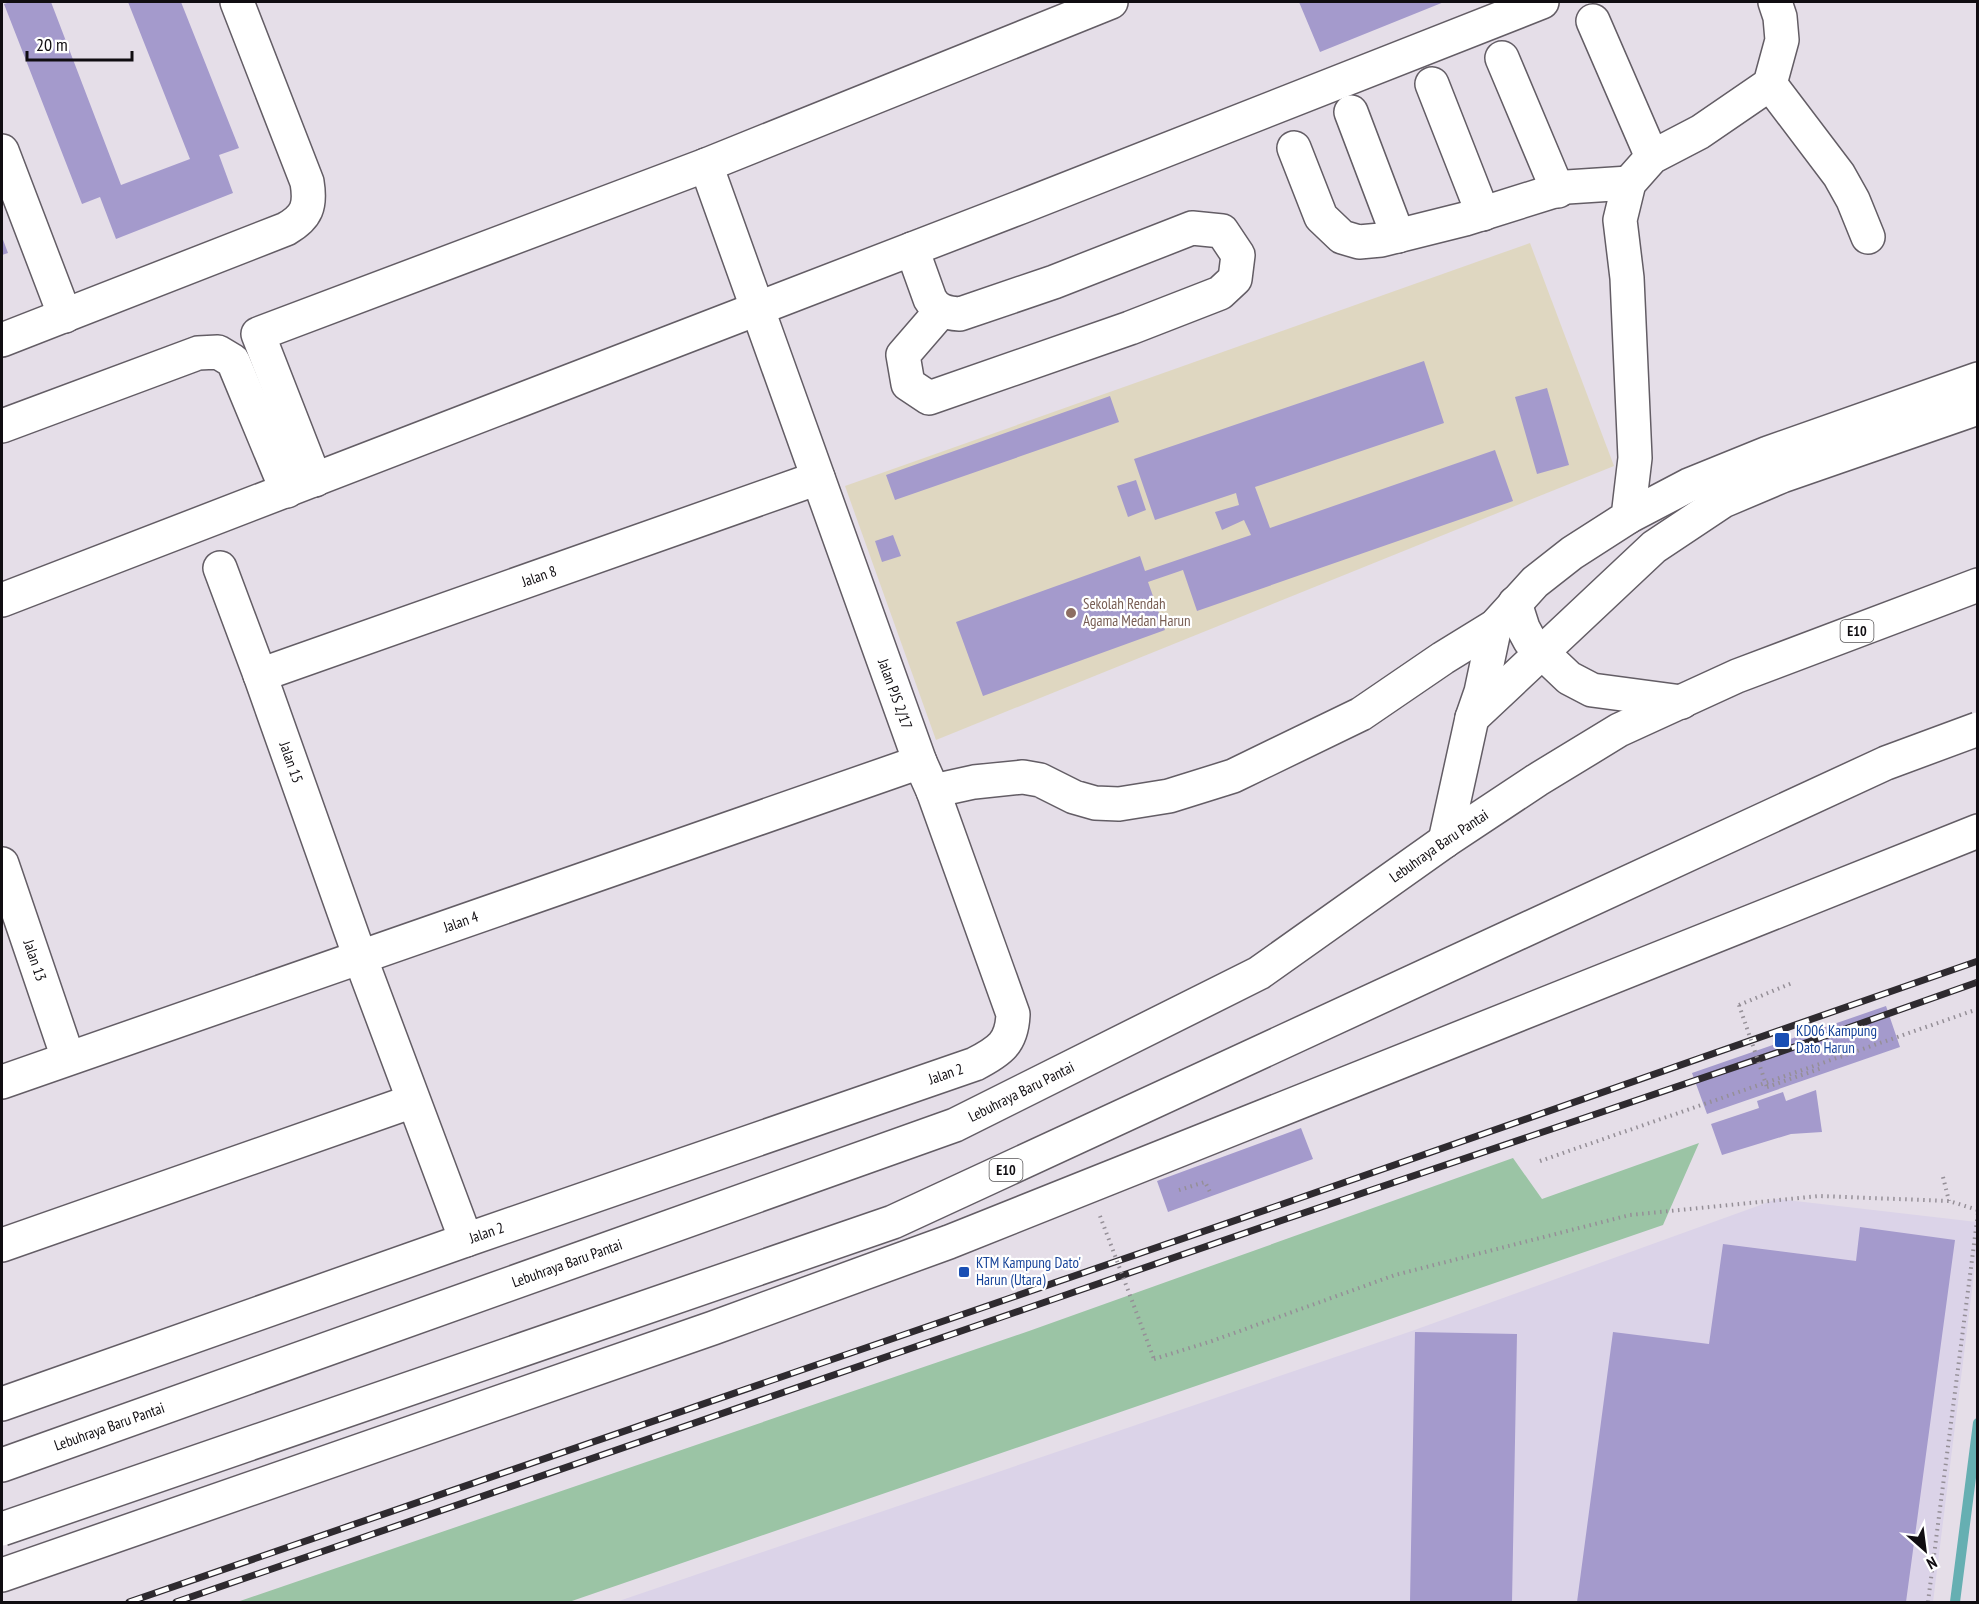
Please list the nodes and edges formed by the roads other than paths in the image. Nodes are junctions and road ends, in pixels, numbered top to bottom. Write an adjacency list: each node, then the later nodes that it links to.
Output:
1 (237, 2): 22 (main road)
2 (1111, 2): 13 (main road)
3 (1542, 2): 19 (main road)
4 (1775, 2): 8 (main road)
5 (1593, 21): 12 (main road)
6 (1502, 58): 15 (main road)
7 (1432, 84): 16 (main road)
8 (1770, 84): 12 (main road); 18 (main road)
9 (1351, 112): 17 (main road)
10 (1294, 148): 17 (main road)
11 (2, 151): 22 (main road)
12 (1652, 157): 14 (main road)
13 (706, 165): 20 (main road, Jalan PJS 2/17); 28 (main road)
14 (1629, 183): 15 (main road); 29 (main road)
15 (1558, 190): 16 (main road)
16 (1483, 214): 17 (main road)
17 (1398, 236)
18 (1868, 237)
19 (912, 249): 20 (main road); 21 (main road)
20 (758, 308): 27 (main road, Jalan PJS 2/17); 28 (main road)
21 (941, 310): 21 (main road)
22 (65, 316): 23 (main road)
23 (2, 340)
24 (1977, 379): 29 (main road)
25 (1977, 408): 34 (main road)
26 (2, 426): 28 (main road)
27 (818, 478): 35 (main road, Jalan 8); 39 (main road, Jalan PJS 2/17)
28 (301, 485): 32 (main road)
29 (1628, 517): 33 (main road)
30 (220, 568): 35 (main road, Jalan 15)
31 (1977, 585): 36 (main road, Lebuhraya Baru Pantai / E10)
32 (2, 600)
33 (1505, 615): 34 (main road); 37 (main road); 40 (main road)
34 (1541, 652): 36 (main road); 37 (main road)
35 (260, 675): 44 (main road, Jalan 15)
36 (1682, 702): 42 (main road, Lebuhraya Baru Pantai / E10)
37 (1472, 718): 42 (main road)
38 (1977, 729): 53 (main road, E10, bridge)
39 (920, 762): 40 (main road, Jalan PJS 2/17); 44 (main road, Jalan 4)
40 (933, 791): 46 (main road, Jalan PJS 2/17)
41 (1977, 831): 54 (main road)
42 (1445, 841): 52 (main road, Lebuhraya Baru Pantai / E10)
43 (2, 864): 45 (main road, Jalan 13)
44 (360, 957): 45 (main road, Jalan 4); 48 (main road, Jalan 15)
45 (68, 1058): 47 (main road, Jalan 4)
46 (975, 1064): 49 (main road, Jalan 2)
47 (2, 1082)
48 (413, 1101): 49 (main road, Jalan 15); 50 (main road)
49 (466, 1240): 51 (main road, Jalan 2)
50 (2, 1245)
51 (2, 1404)
52 (2, 1465)
53 (2, 1529)
54 (2, 1575)

